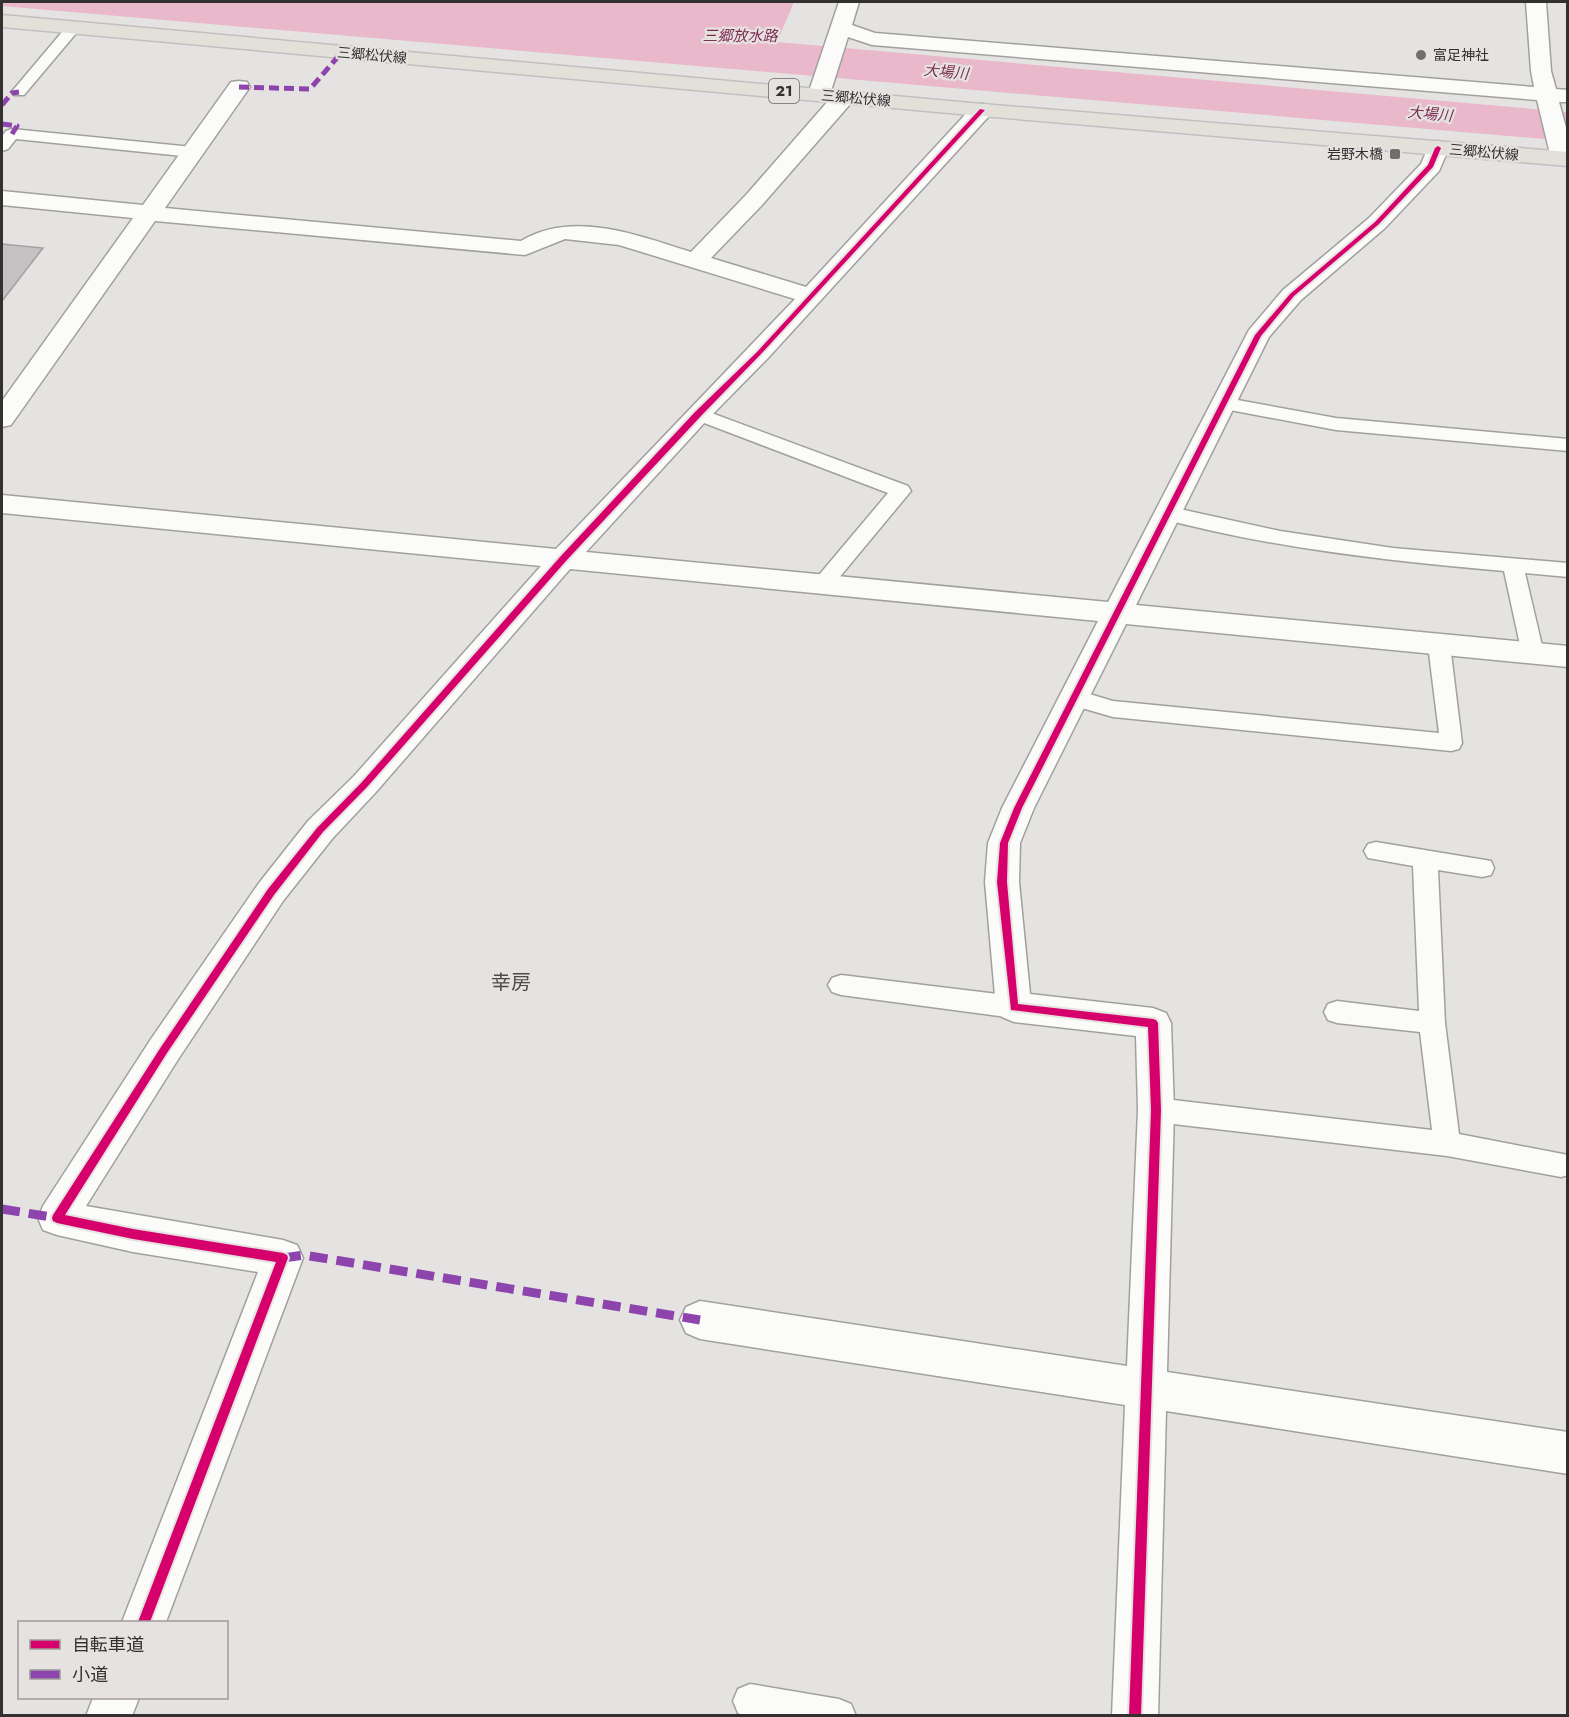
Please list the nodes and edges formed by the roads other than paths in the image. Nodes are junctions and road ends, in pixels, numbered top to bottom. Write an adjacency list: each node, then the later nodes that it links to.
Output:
1 (849, 2): 5 (street)
2 (1536, 2): 9 (street)
3 (2, 21): 4 (main road, 三郷松伏線 / 21)
4 (73, 28): 7 (main road, 三郷松伏線 / 21); 8 (lane)
5 (839, 34): 7 (street); 9 (street)
6 (239, 87): 14 (street)
7 (821, 88): 10 (main road, 三郷松伏線 / 21)
8 (19, 92)
9 (1554, 96): 15 (street)
10 (844, 97): 11 (main road, 三郷松伏線 / 21); 18 (street)
11 (982, 110): 13 (main road, 三郷松伏線 / 21); 19 (street)
12 (2, 146): 14 (lane)
13 (1438, 148): 15 (main road, 三郷松伏線 / 21); 20 (street)
14 (192, 152): 17 (street)
15 (1563, 156)
16 (2, 198): 17 (street)
17 (148, 213): 18 (street); 22 (street)
18 (696, 260): 19 (street)
19 (810, 296): 21 (street)
20 (1221, 403): 23 (lane); 25 (street)
21 (698, 414): 26 (street); 29 (lane)
22 (2, 419)
23 (1568, 444)
24 (2, 504): 26 (street)
25 (1166, 513): 27 (lane); 30 (street)
26 (563, 559): 29 (street); 48 (street)
27 (1513, 565): 28 (lane); 32 (lane)
28 (1568, 570)
29 (821, 586): 30 (street)
30 (1118, 613): 31 (street); 34 (street)
31 (1439, 645): 32 (street); 34 (lane)
32 (1533, 654): 33 (street)
33 (1568, 657)
34 (1076, 698): 39 (street)
35 (1376, 851): 36 (lane)
36 (1425, 859): 37 (lane); 41 (lane)
37 (1482, 868)
38 (841, 986): 39 (lane)
39 (1014, 1007): 42 (street)
40 (1337, 1012): 41 (lane)
41 (1432, 1023): 43 (lane)
42 (1156, 1110): 43 (lane); 46 (street)
43 (1447, 1144): 44 (lane)
44 (1561, 1165)
45 (700, 1320): 46 (street)
46 (1147, 1390): 47 (street); 53 (street)
47 (1568, 1454)
48 (145, 1621)
49 (116, 1699): 51 (street)
50 (750, 1701): 52 (lane)
51 (109, 1716)
52 (839, 1716)
53 (1135, 1716)

